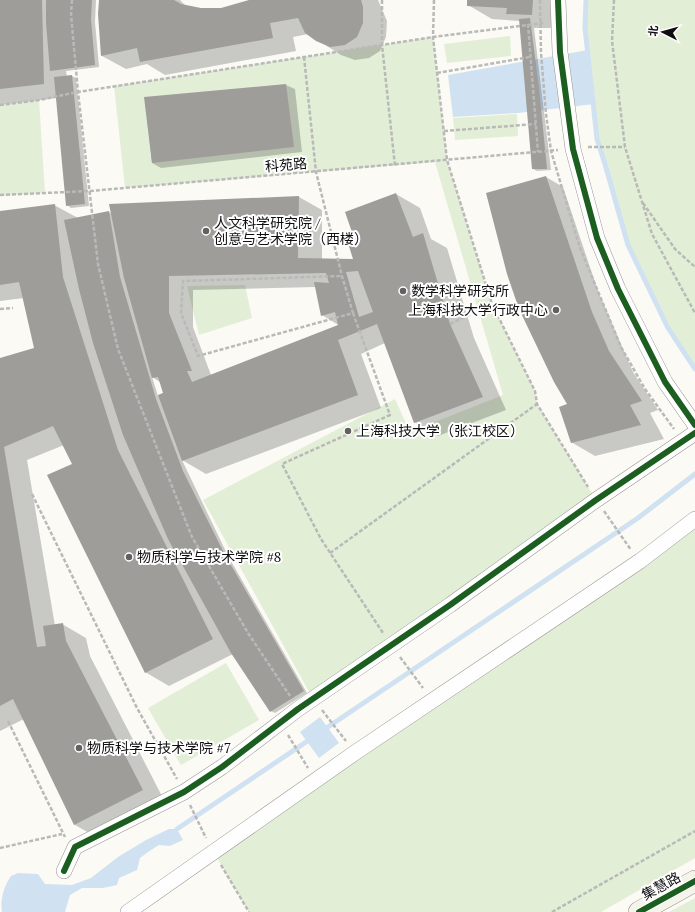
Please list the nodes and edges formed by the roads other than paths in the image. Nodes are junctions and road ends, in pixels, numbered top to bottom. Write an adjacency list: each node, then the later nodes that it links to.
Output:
1 (558, 0): 2 (street)
2 (695, 425)
3 (695, 433): 5 (street)
4 (695, 519): 8 (street)
5 (64, 871)
6 (695, 881): 9 (street, 集慧路)
7 (695, 898): 10 (street, 集慧路)
8 (128, 912)
9 (639, 912)
10 (669, 912)

